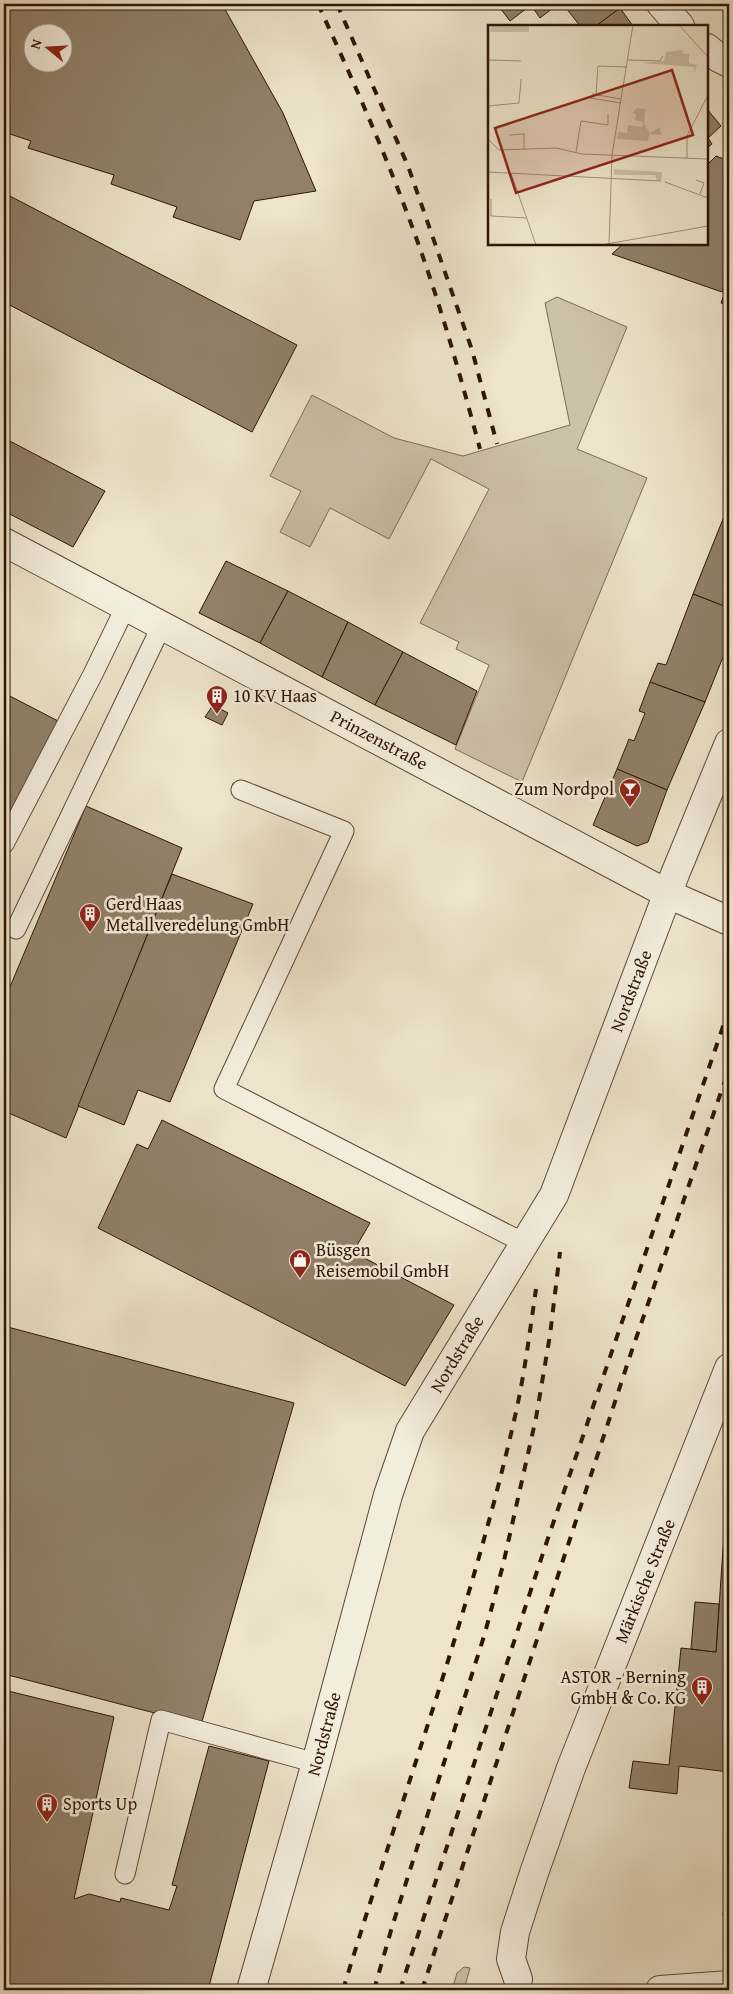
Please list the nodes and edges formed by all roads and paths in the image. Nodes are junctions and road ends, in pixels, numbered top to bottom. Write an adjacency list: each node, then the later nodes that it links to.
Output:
1 (661, 4): 2 (street)
2 (679, 25)
3 (708, 49): 4 (street)
4 (729, 63)
5 (4, 542): 6 (street, Prinzenstraße)
6 (126, 606): 7 (street, Prinzenstraße); 10 (lane)
7 (162, 625): 11 (street, Prinzenstraße); 13 (lane)
8 (729, 743): 11 (street, Nordstraße)
9 (241, 790): 14 (lane)
10 (4, 844)
11 (668, 894): 12 (street, Prinzenstraße); 14 (street, Nordstraße)
12 (725, 919)
13 (16, 929)
14 (524, 1244): 16 (street, Nordstraße)
15 (729, 1368): 19 (street, Märkische Straße)
16 (316, 1763): 17 (lane); 20 (street, Nordstraße)
17 (125, 1874)
18 (729, 1984): 21 (street)
19 (520, 1986)
20 (251, 1990)
21 (660, 1990)

